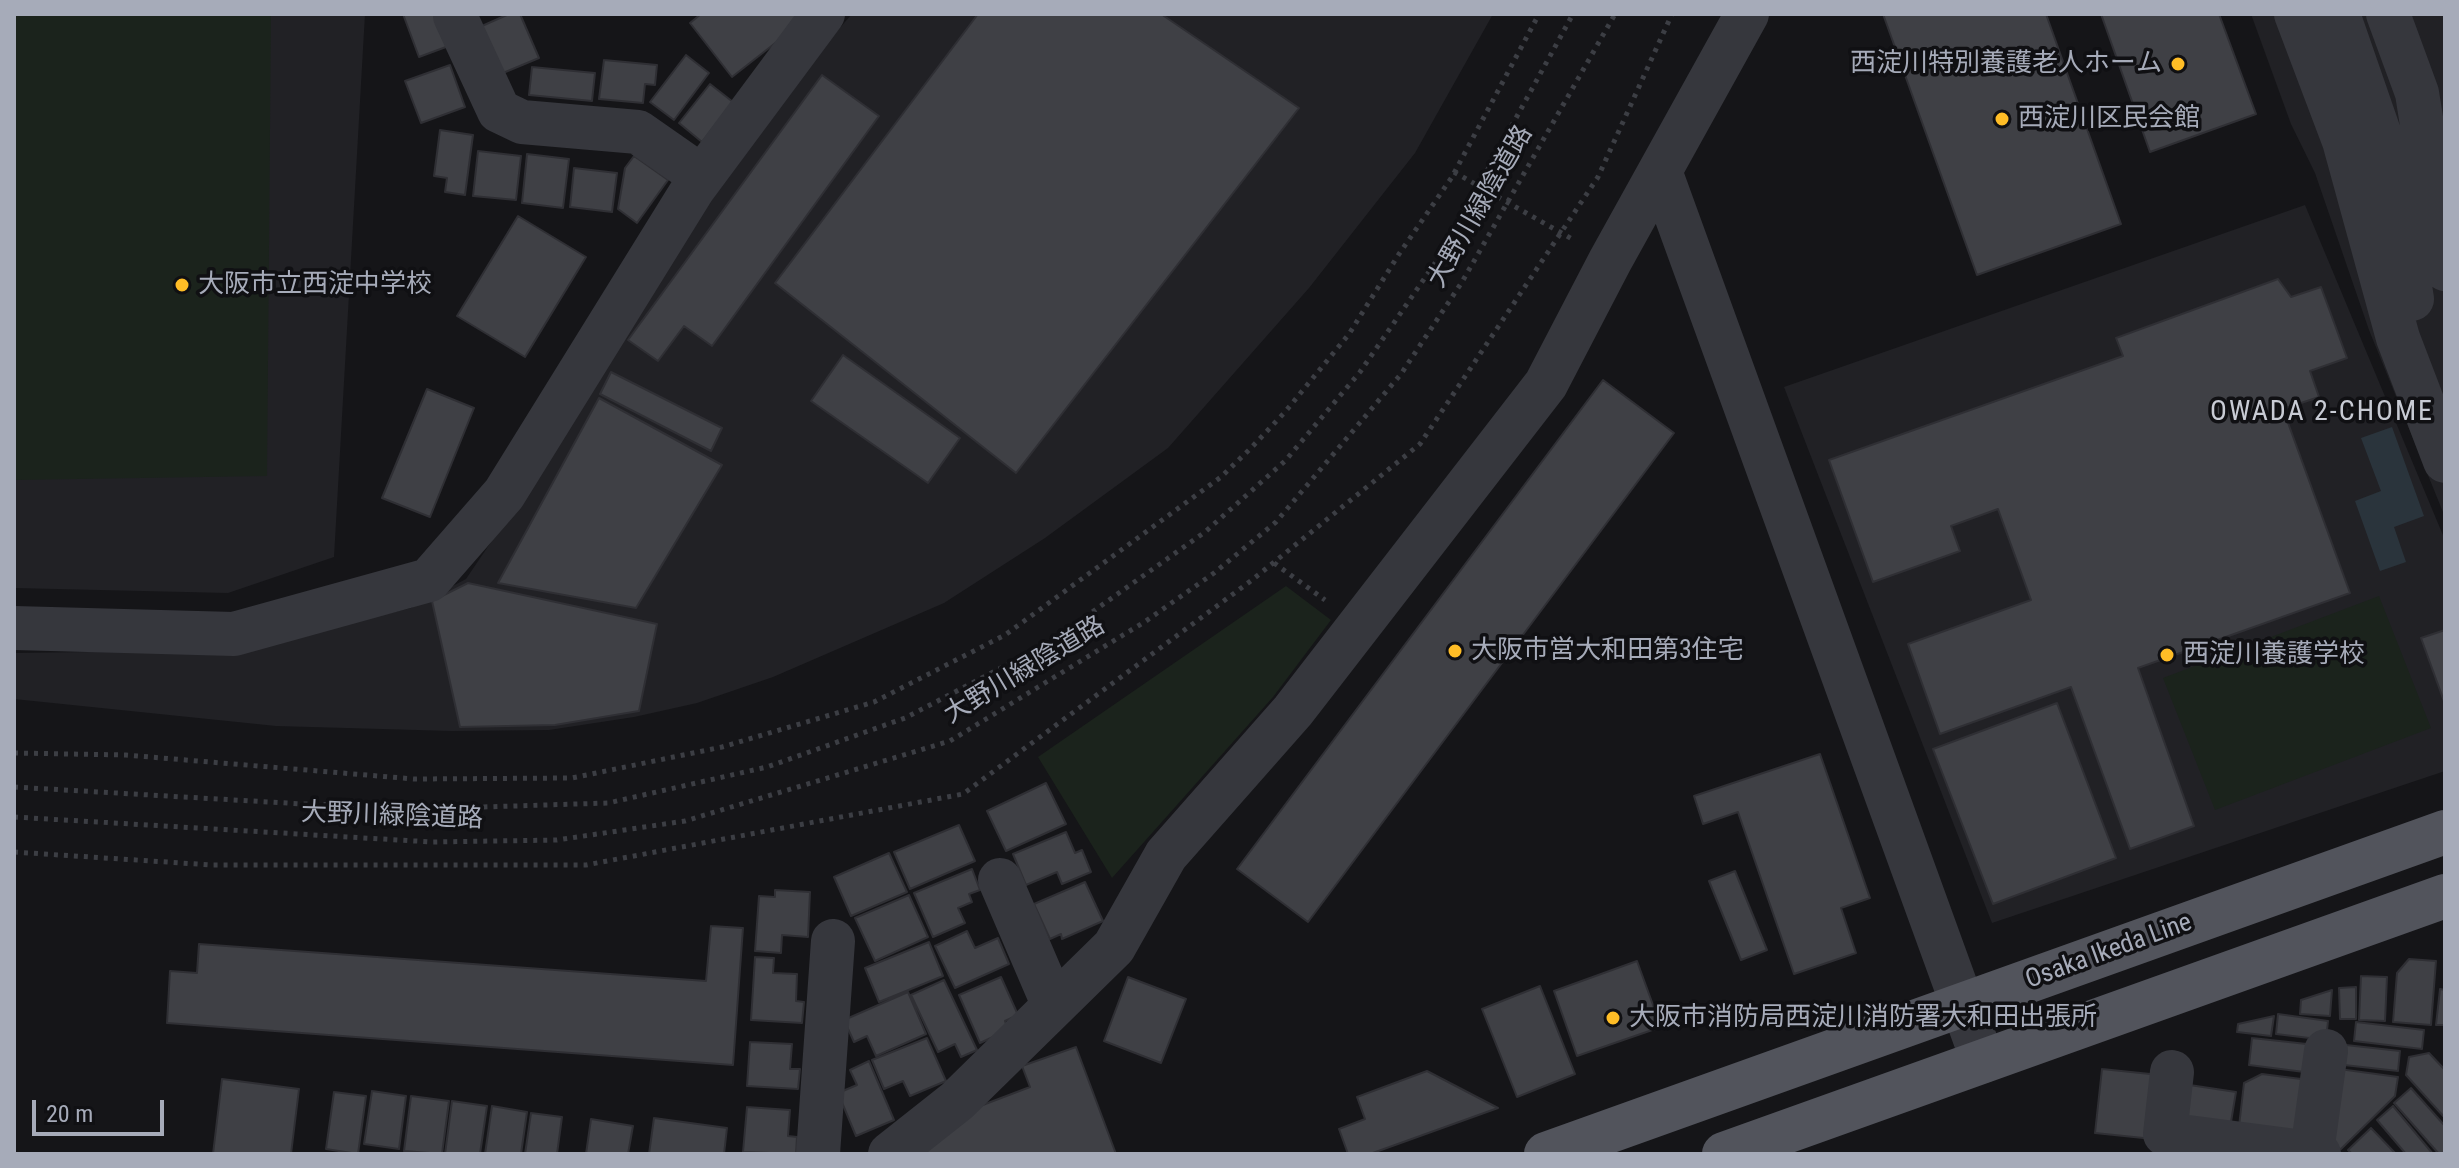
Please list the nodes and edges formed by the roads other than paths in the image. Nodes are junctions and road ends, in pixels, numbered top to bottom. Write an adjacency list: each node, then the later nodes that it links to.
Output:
1 (823, 14): 8 (street)
2 (1747, 14): 7 (street)
3 (2296, 14): 10 (street)
4 (2338, 14): 10 (street)
5 (2388, 14): 9 (street)
6 (455, 16): 8 (street)
7 (1660, 171): 16 (street); 17 (street)
8 (701, 176): 11 (street)
9 (2445, 269)
10 (2438, 442)
11 (14, 628)
12 (2445, 832): 16 (main road, Osaka Ikeda Line)
13 (1000, 880): 17 (street)
14 (2445, 896): 19 (main road)
15 (833, 941): 22 (street)
16 (1963, 1004): 19 (street); 24 (main road, Osaka Ikeda Line)
17 (1054, 1006): 23 (street)
18 (2326, 1051): 21 (street)
19 (1983, 1061): 25 (main road)
20 (2172, 1072): 21 (street)
21 (2316, 1153)
22 (818, 1154)
23 (890, 1154)
24 (1546, 1154)
25 (1724, 1154)

